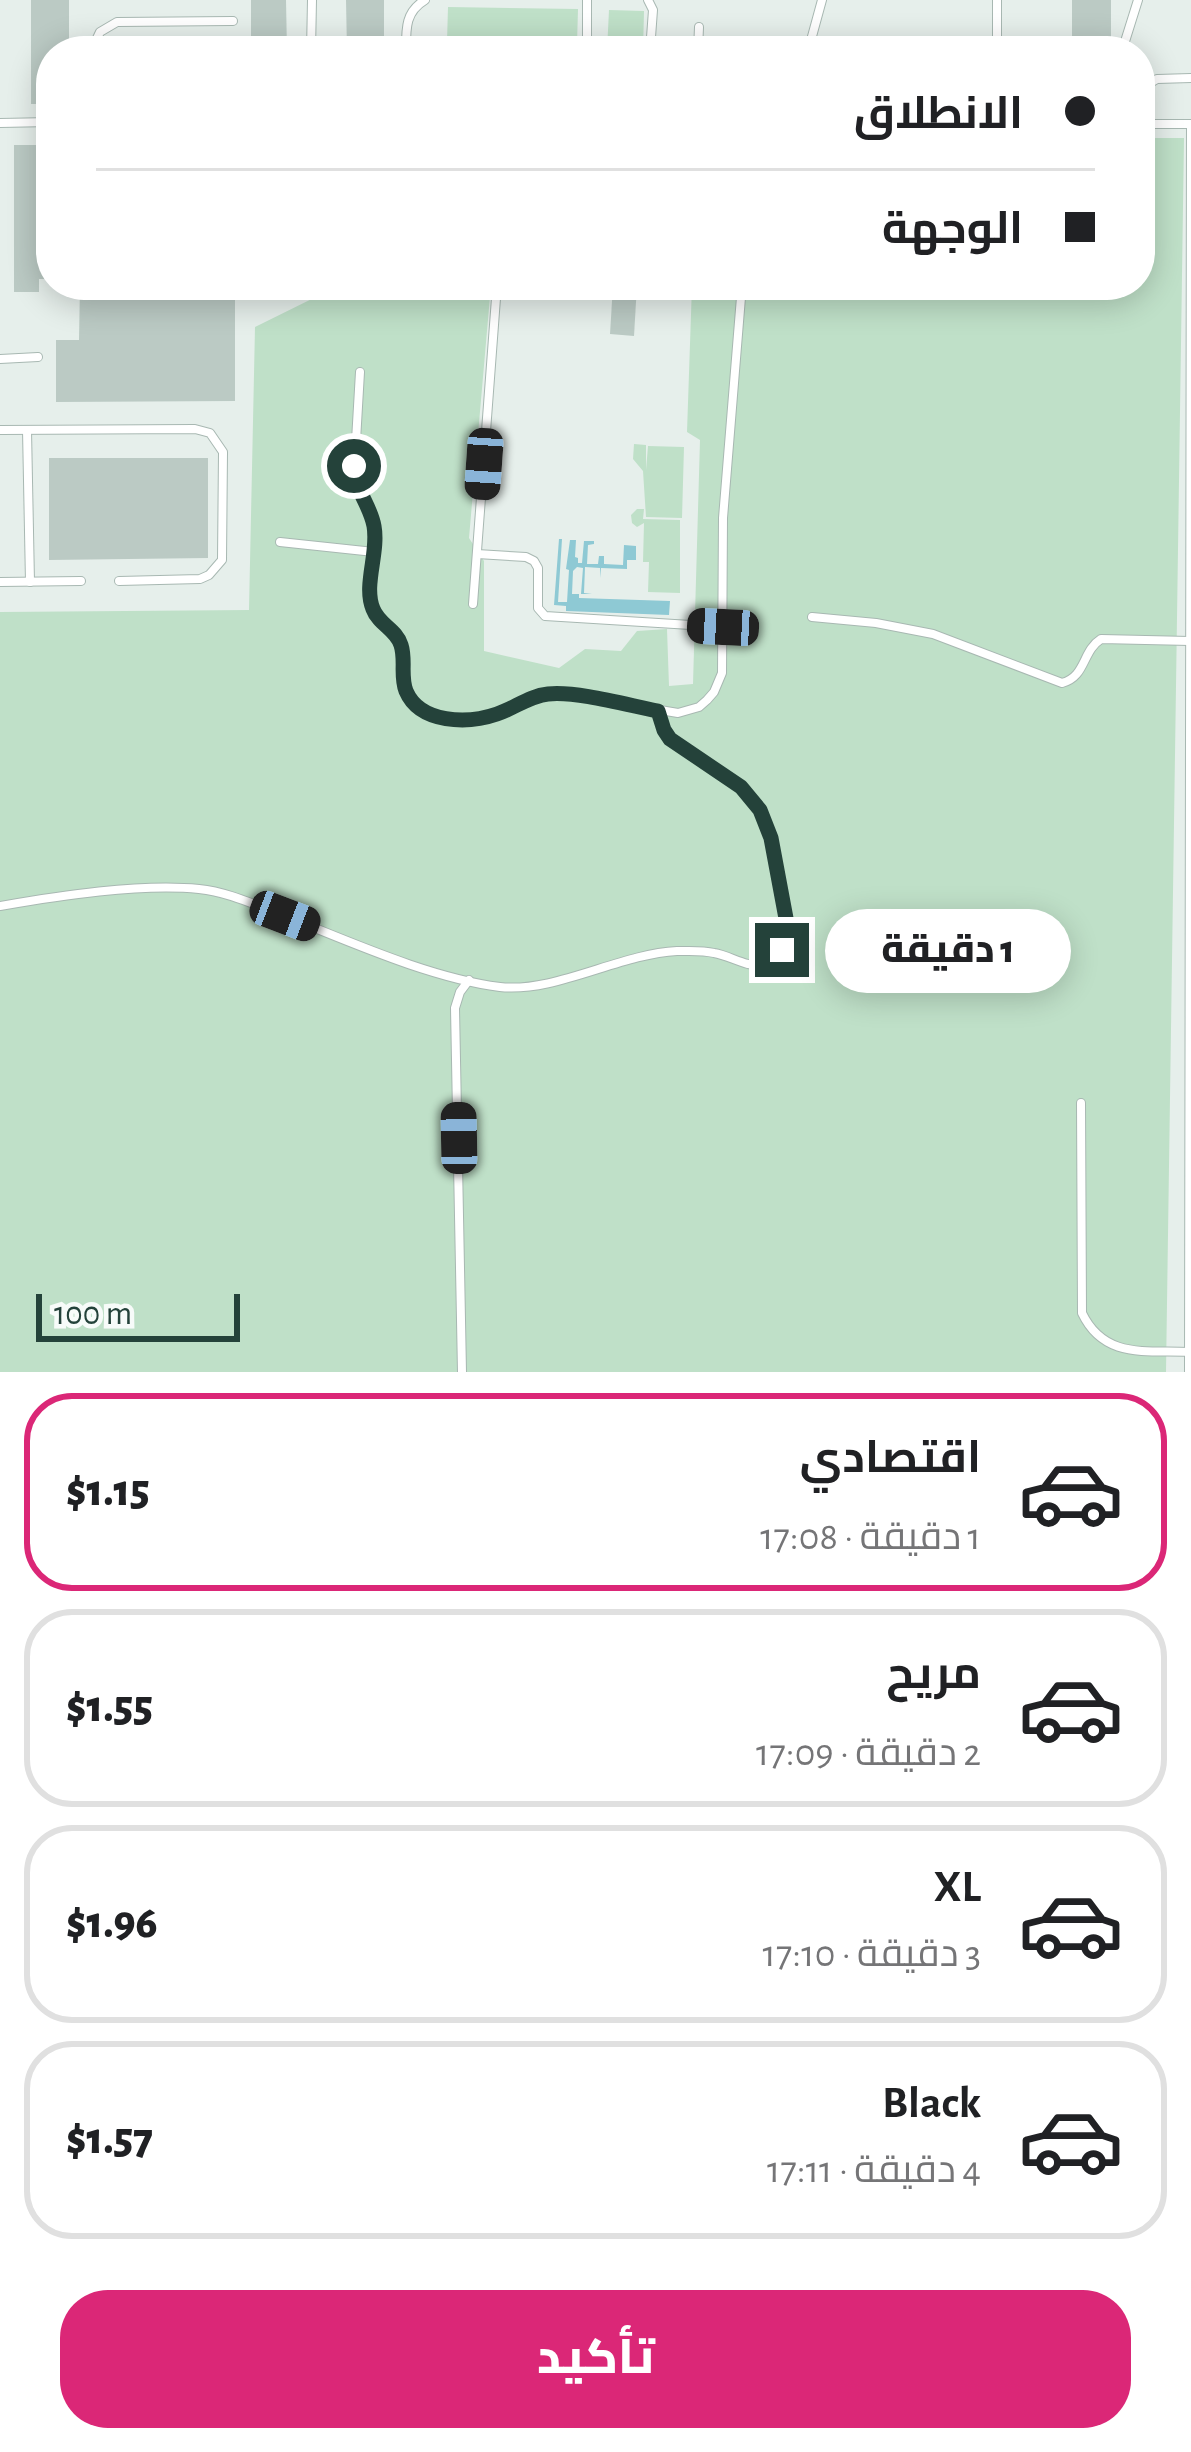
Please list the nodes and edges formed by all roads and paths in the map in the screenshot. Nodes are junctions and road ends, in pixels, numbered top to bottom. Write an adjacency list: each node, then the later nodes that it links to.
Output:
1 (312, 0): 11 (lane)
2 (425, 0): 12 (lane)
3 (587, 0): 13 (lane)
4 (648, 0): 14 (lane)
5 (822, 0): 16 (lane)
6 (997, 0): 17 (lane)
7 (1138, 0): 18 (lane)
8 (233, 21): 10 (lane)
9 (699, 27): 15 (lane)
10 (98, 36)
11 (311, 36)
12 (407, 36)
13 (587, 36)
14 (651, 36)
15 (699, 36)
16 (812, 36)
17 (997, 36)
18 (1127, 36)
19 (1191, 78): 20 (lane)
20 (1155, 80)
21 (36, 122): 22 (lane)
22 (0, 123)
23 (1155, 124): 24 (lane)
24 (1191, 124): 42 (lane)
25 (496, 300): 34 (lane)
26 (741, 300): 41 (lane)
27 (38, 357): 28 (lane)
28 (0, 359)
29 (360, 372): 33 (lane)
30 (0, 430): 31 (lane)
31 (27, 430): 36 (lane); 38 (lane)
32 (280, 542): 33 (lane)
33 (374, 552): 43 (lane)
34 (477, 554): 39 (lane); 41 (lane)
35 (81, 581): 38 (lane)
36 (119, 581)
37 (0, 582): 38 (lane)
38 (30, 582)
39 (473, 604)
40 (812, 617): 42 (lane)
41 (723, 627): 43 (lane)
42 (1190, 641): 47 (lane)
43 (658, 711): 45 (lane)
44 (0, 906): 45 (lane)
45 (470, 980): 48 (lane)
46 (1081, 1103): 47 (lane)
47 (1189, 1352): 49 (lane)
48 (462, 1372)
49 (1189, 1372)

